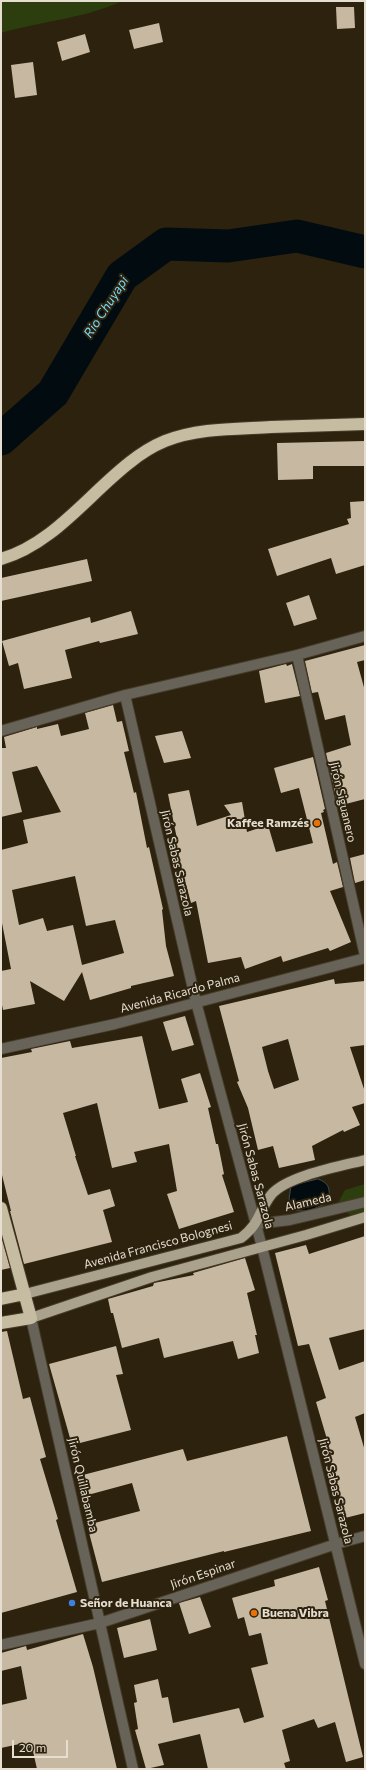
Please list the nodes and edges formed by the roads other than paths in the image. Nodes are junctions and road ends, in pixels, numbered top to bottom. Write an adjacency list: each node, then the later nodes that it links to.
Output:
1 (365, 424): 2 (highway)
2 (1, 559)
3 (365, 636): 4 (street)
4 (297, 655): 5 (street); 7 (street, Jirón Siguanero)
5 (124, 695): 6 (street); 8 (street, Jirón Sabas Sarazola)
6 (1, 731)
7 (365, 957): 8 (street, Avenida Ricardo Palma)
8 (196, 1002): 9 (street, Avenida Ricardo Palma); 14 (street, Jirón Sabas Sarazola)
9 (1, 1049)
10 (365, 1160): 14 (main road, Avenida Francisco Bolognesi)
11 (365, 1202): 14 (street, Alameda)
12 (1, 1208): 16 (highway, Jirón Quillabamba)
13 (365, 1217): 15 (main road)
14 (256, 1224): 15 (street, Jirón Sabas Sarazola); 16 (main road, Avenida Francisco Bolognesi)
15 (262, 1247): 18 (main road); 21 (street, Jirón Sabas Sarazola)
16 (25, 1294): 17 (highway, Avenida Francisco Bolognesi); 18 (highway, Jirón Quillabamba)
17 (1, 1299)
18 (31, 1318): 19 (highway); 22 (street, Jirón Quillabamba)
19 (1, 1323)
20 (365, 1536): 21 (street, Jirón Espinar)
21 (336, 1544): 22 (street, Jirón Espinar); 24 (street, Jirón Sabas Sarazola)
22 (100, 1623): 23 (street, Jirón Espinar); 25 (street, Jirón Quillabamba)
23 (1, 1645)
24 (365, 1664)
25 (133, 1769)

